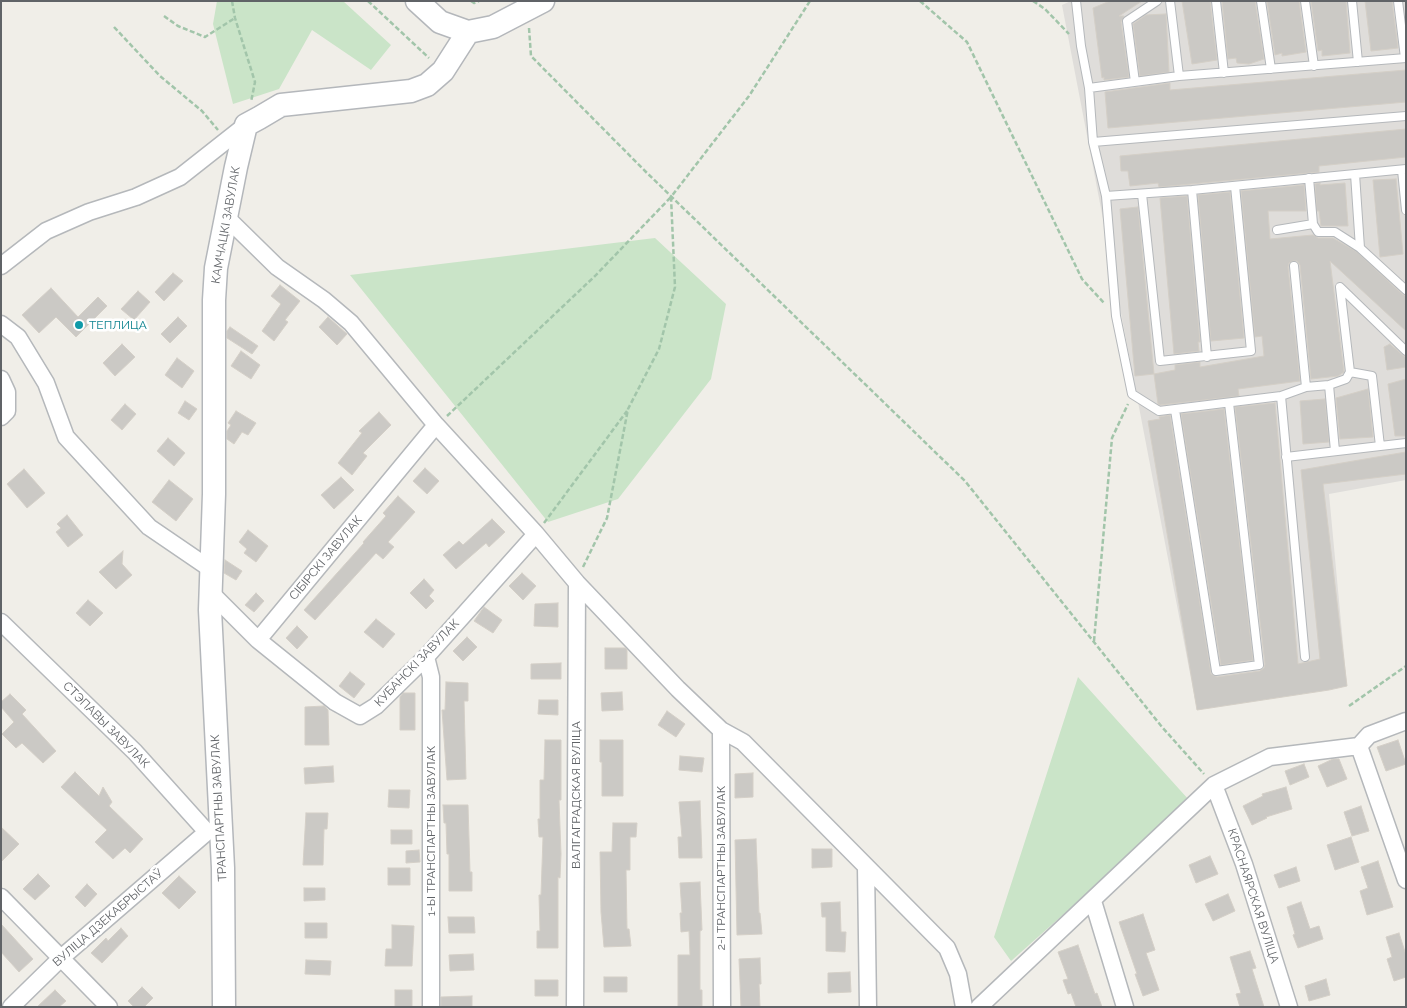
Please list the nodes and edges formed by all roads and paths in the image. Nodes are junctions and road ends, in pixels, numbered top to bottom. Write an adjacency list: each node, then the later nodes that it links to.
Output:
1 (232, 1): 19 (path)
2 (368, 1): 27 (path)
3 (418, 1): 21 (main road)
4 (471, 1): 5 (path)
5 (479, 1)
6 (810, 1): 43 (path)
7 (920, 1): 52 (path)
8 (1034, 1): 22 (path)
9 (1076, 1): 22 (lane)
10 (1157, 1): 30 (lane)
11 (1170, 1): 29 (lane)
12 (1216, 1): 28 (lane)
13 (1261, 1): 26 (lane)
14 (1305, 1): 25 (lane)
15 (1352, 1): 24 (lane)
16 (1398, 1): 23 (lane)
17 (536, 5): 21 (main road); 43 (path)
18 (164, 16): 19 (path)
19 (235, 18): 33 (path)
20 (114, 27): 34 (path)
21 (468, 32): 27 (main road)
22 (1081, 46): 31 (lane)
23 (1405, 58): 24 (lane)
24 (1358, 62): 25 (lane)
25 (1314, 66): 26 (lane)
26 (1271, 69): 28 (lane)
27 (443, 71): 33 (main road)
28 (1224, 73): 29 (lane)
29 (1179, 76): 30 (lane)
30 (1135, 82): 31 (lane)
31 (1089, 88): 35 (lane)
32 (1406, 116): 35 (lane)
33 (246, 126): 34 (street); 45 (main road, КАМЧАЦКІ ЗАВУЛАК)
34 (228, 140): 49 (street)
35 (1093, 142): 42 (lane)
36 (1404, 169): 37 (lane); 44 (lane)
37 (1355, 174): 38 (lane); 48 (lane)
38 (1309, 178): 39 (lane); 46 (lane)
39 (1235, 186): 40 (lane); 55 (lane)
40 (1192, 190): 41 (lane); 55 (lane)
41 (1142, 194): 42 (lane); 55 (lane)
42 (1106, 196): 52 (lane)
43 (671, 197): 63 (path); 66 (path); 77 (path)
44 (1406, 210)
45 (225, 216): 66 (street); 72 (main road, КАМЧАЦКІ ЗАВУЛАК)
46 (1313, 224): 47 (lane); 48 (lane)
47 (1277, 230)
48 (1360, 248): 51 (lane)
49 (1, 266)
50 (1294, 266): 59 (lane)
51 (1406, 290)
52 (1116, 316): 60 (lane)
53 (1, 324): 72 (street)
54 (1406, 351): 56 (lane)
55 (1207, 357)
56 (1350, 372): 58 (lane); 68 (lane)
57 (1, 379): 65 (street)
58 (1329, 385): 59 (lane); 69 (lane)
59 (1306, 387): 61 (lane)
60 (1132, 394): 64 (lane); 77 (path)
61 (1281, 396): 62 (lane); 70 (lane)
62 (1229, 403): 64 (lane); 64 (lane)
63 (628, 409): 71 (path); 73 (path)
64 (1175, 410)
65 (1, 417)
66 (436, 425): 71 (street); 76 (street, СІБІРСКІ ЗАВУЛАК)
67 (1406, 443): 68 (lane)
68 (1380, 446): 69 (lane)
69 (1335, 451): 70 (lane)
70 (1286, 457): 79 (lane)
71 (536, 534): 73 (street); 78 (street, КУБАНСКІ ЗАВУЛАК)
72 (212, 570): 74 (main road, КАМЧАЦКІ ЗАВУЛАК)
73 (577, 582): 83 (street); 96 (street, ВАЛГАГРАДСКАЯ ВУЛІЦА)
74 (210, 602): 76 (street); 86 (main road, ТРАНСПАРТНЫ ЗАВУЛАК)
75 (1, 622): 86 (street, СТЭПАВЫ ЗАВУЛАК)
76 (258, 640): 78 (street, КУБАНСКІ ЗАВУЛАК)
77 (1094, 641): 85 (path)
78 (426, 657): 95 (street, 1-Ы ТРАНСПАРТНЫ ЗАВУЛАК)
79 (1305, 657)
80 (1406, 666): 81 (path)
81 (1349, 706)
82 (1406, 721): 84 (street)
83 (721, 730): 87 (street); 97 (street, 2-І ТРАНСПАРТНЫ ЗАВУЛАК)
84 (1358, 746): 85 (street); 88 (street)
85 (1214, 785): 90 (street); 102 (street, КРАСНАЯРСКАЯ ВУЛІЦА)
86 (214, 831): 91 (street, ВУЛІЦА ДЗЕКАБРЫСТАЎ); 94 (main road, ТРАНСПАРТНЫ ЗАВУЛАК)
87 (866, 867): 98 (street); 99 (street)
88 (1406, 880)
89 (1, 897): 91 (street)
90 (1093, 901): 100 (street); 101 (street)
91 (61, 958): 92 (street, ВУЛІЦА ДЗЕКАБРЫСТАЎ); 93 (street)
92 (11, 1007)
93 (109, 1007)
94 (224, 1007)
95 (430, 1007)
96 (576, 1007)
97 (722, 1007)
98 (868, 1007)
99 (964, 1007)
100 (979, 1007)
101 (1125, 1007)
102 (1289, 1007)

